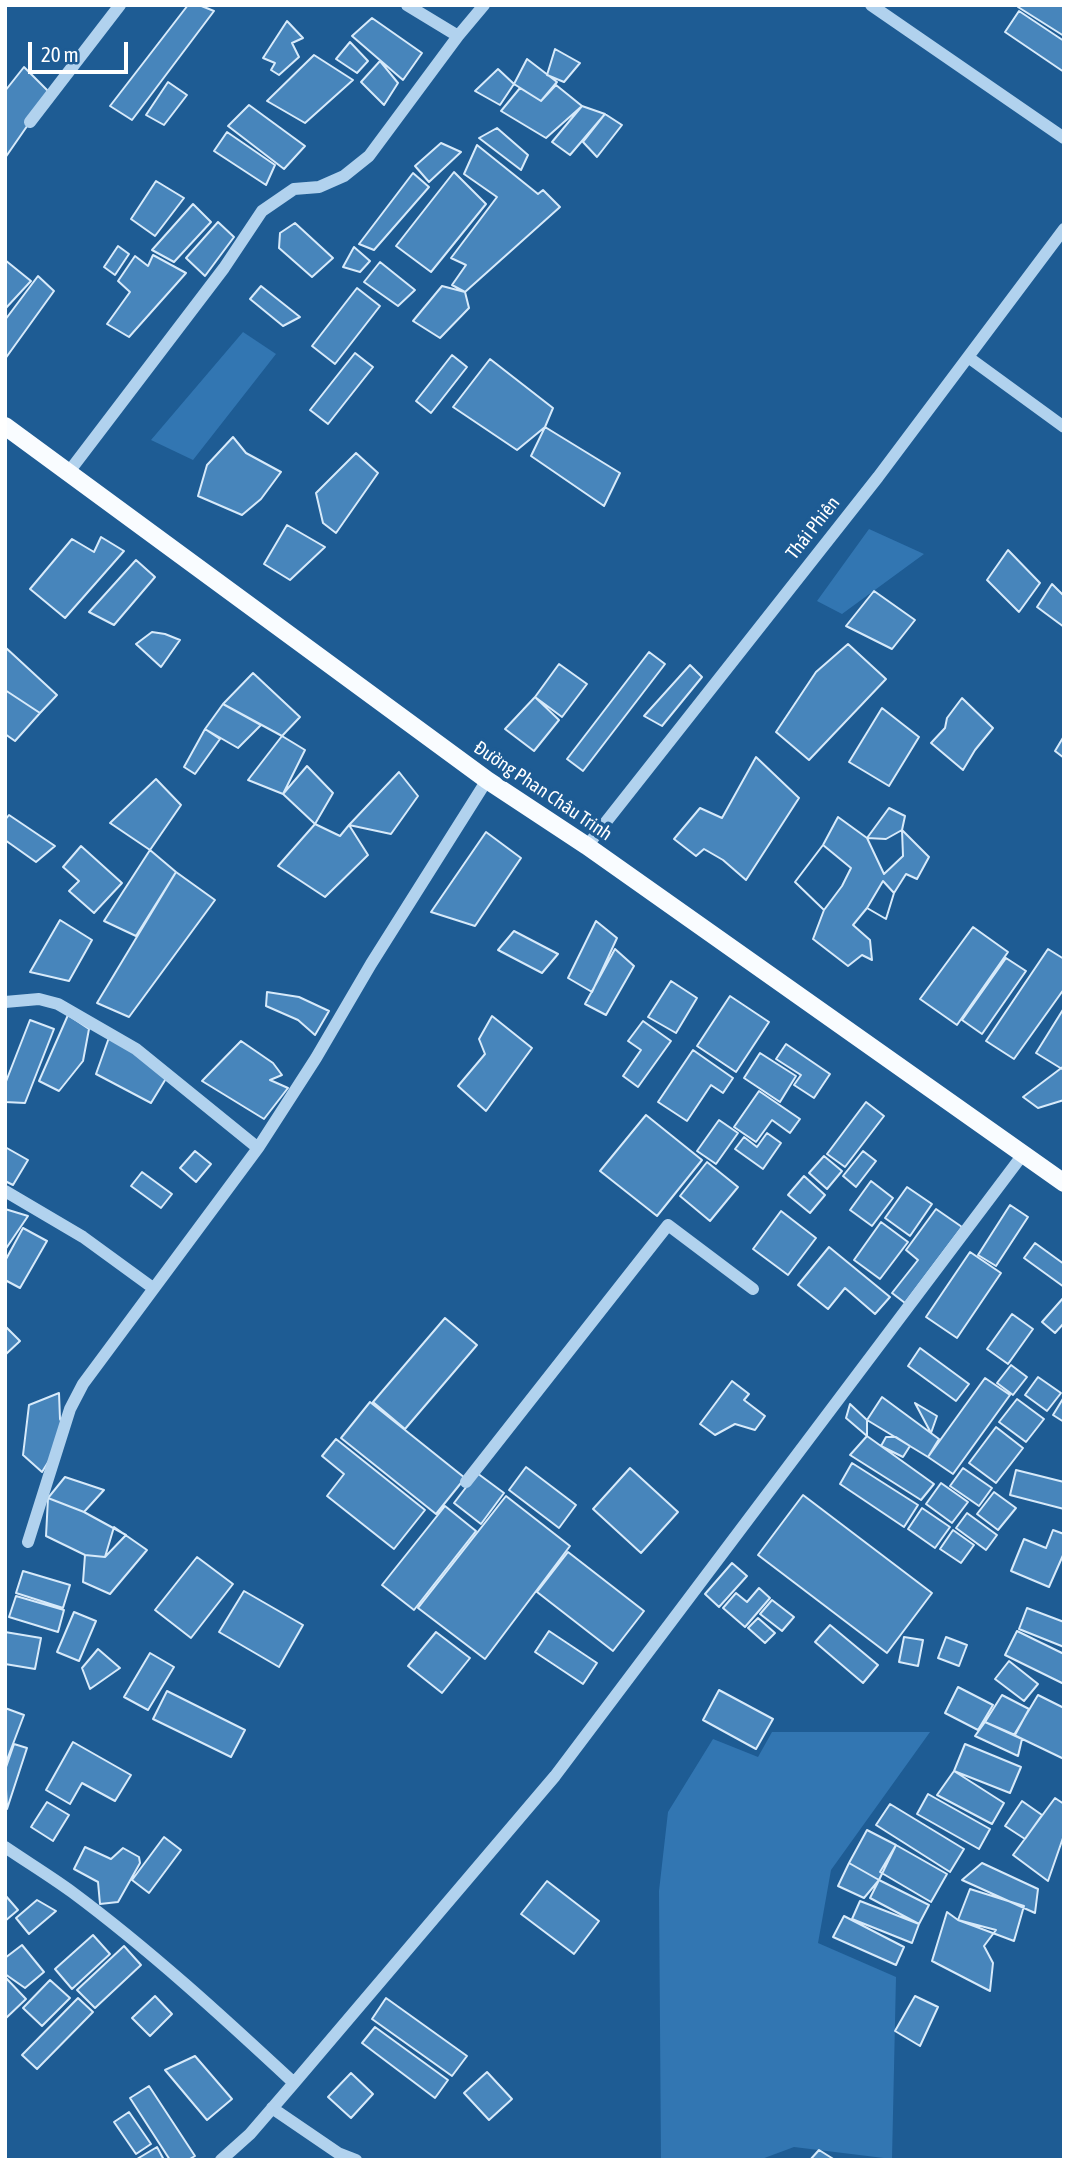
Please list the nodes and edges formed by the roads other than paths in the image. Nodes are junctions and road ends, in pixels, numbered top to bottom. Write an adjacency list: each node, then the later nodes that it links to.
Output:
1 (120, 5): 6 (street)
2 (407, 5): 5 (street)
3 (484, 5): 5 (street)
4 (871, 5): 7 (street)
5 (458, 36): 12 (street)
6 (30, 122)
7 (1064, 138)
8 (1064, 229): 9 (street, Thái Phiên)
9 (968, 357): 11 (street); 14 (street, Thái Phiên)
10 (5, 426): 12 (main road, Đường Phan Châu Trinh)
11 (1064, 427)
12 (68, 473): 13 (main road, Đường Phan Châu Trinh)
13 (487, 779): 14 (main road, Đường Phan Châu Trinh); 16 (street)
14 (587, 846): 17 (main road, Đường Phan Châu Trinh)
15 (5, 1002): 16 (street)
16 (258, 1147): 20 (street)
17 (1024, 1153): 18 (main road, Đường Phan Châu Trinh); 25 (street)
18 (1064, 1183)
19 (5, 1191): 20 (street)
20 (153, 1288): 23 (street)
21 (753, 1289): 22 (street)
22 (466, 1482)
23 (28, 1542)
24 (5, 1847): 25 (street)
25 (294, 2083): 26 (street)
26 (272, 2108): 27 (street); 28 (street)
27 (221, 2160)
28 (356, 2160)

